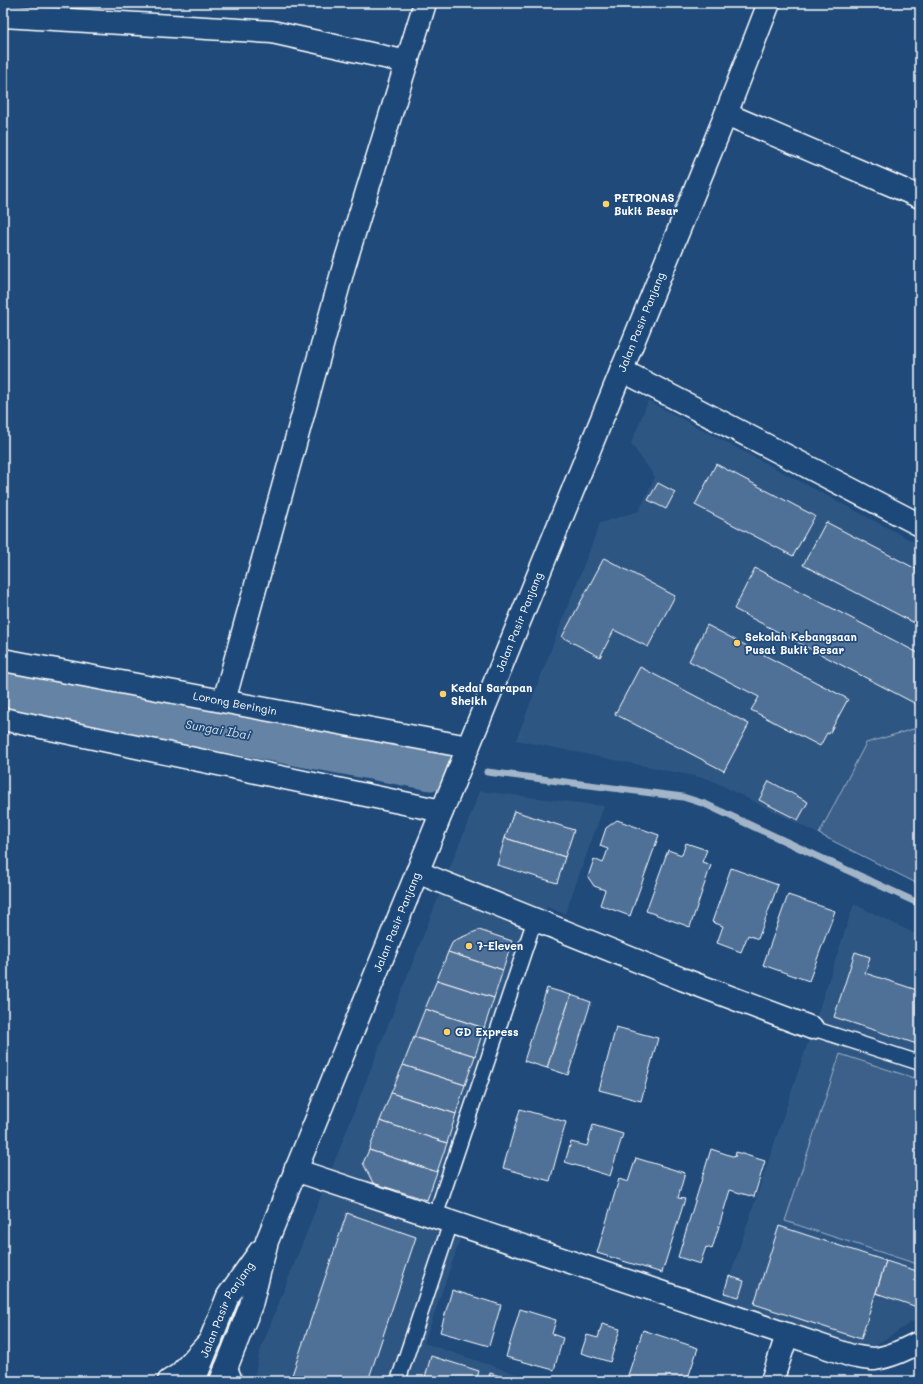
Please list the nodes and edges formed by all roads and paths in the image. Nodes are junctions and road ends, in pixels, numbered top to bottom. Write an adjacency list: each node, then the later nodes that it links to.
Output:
1 (426, 3): 4 (main road)
2 (766, 4): 5 (main road, Jalan Pasir Panjang)
3 (3, 16): 4 (main road)
4 (406, 62): 10 (main road)
5 (726, 114): 6 (main road); 7 (main road, Jalan Pasir Panjang)
6 (920, 197)
7 (621, 370): 8 (main road); 12 (main road, Jalan Pasir Panjang)
8 (920, 525)
9 (3, 660): 10 (main road, Lorong Beringin)
10 (224, 701): 12 (main road, Lorong Beringin)
11 (3, 719): 13 (main road)
12 (468, 747): 13 (main road, Jalan Pasir Panjang)
13 (442, 811): 14 (main road, Jalan Pasir Panjang)
14 (417, 872): 15 (main road); 18 (main road, Jalan Pasir Panjang)
15 (534, 919): 16 (main road); 19 (lane)
16 (812, 1028): 17 (lane)
17 (920, 1063)
18 (295, 1170): 19 (main road); 20 (main road, Jalan Pasir Panjang)
19 (443, 1220): 21 (main road); 27 (lane)
20 (267, 1241): 22 (main road, Jalan Pasir Panjang); 24 (main road, Jalan Pasir Panjang)
21 (787, 1335): 23 (main road); 28 (main road)
22 (210, 1340): 25 (main road); 26 (main road, Jalan Pasir Panjang)
23 (918, 1342)
24 (226, 1377)
25 (169, 1381)
26 (194, 1381)
27 (398, 1381)
28 (772, 1381)

